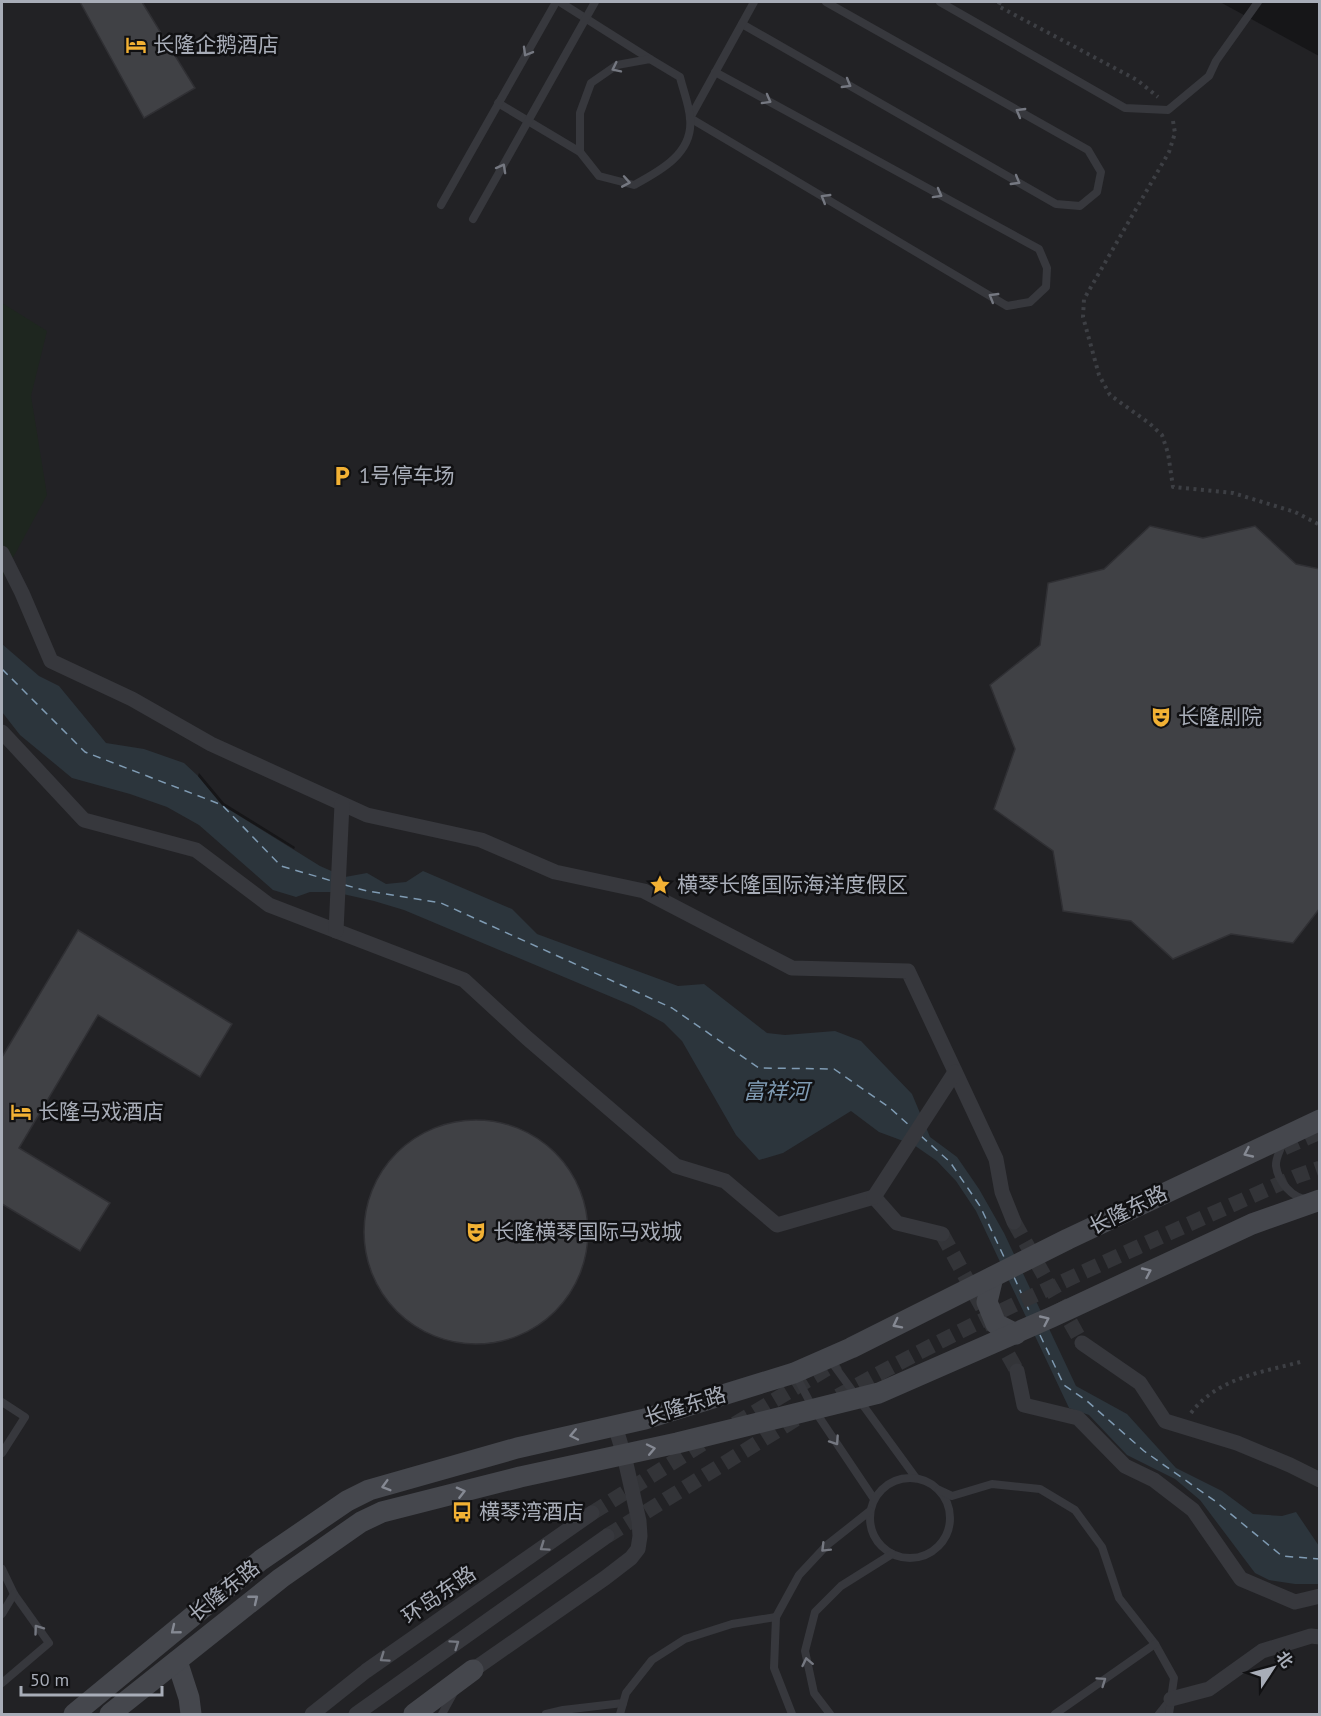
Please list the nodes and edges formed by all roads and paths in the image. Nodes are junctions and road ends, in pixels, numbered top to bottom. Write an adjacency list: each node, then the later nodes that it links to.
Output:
1 (558, 2): 8 (lane); 13 (lane, one-way to 13)
2 (595, 2): 8 (lane)
3 (754, 2): 9 (lane)
4 (826, 2): 9 (lane, one-way to 4)
5 (940, 2): 7 (lane)
6 (1000, 2): 12 (path)
7 (1258, 2)
8 (586, 18): 10 (lane); 16 (lane)
9 (742, 24): 11 (lane)
10 (650, 59): 15 (lane); 17 (lane, one-way to 17)
11 (716, 72): 15 (lane); 15 (lane, one-way to 15)
12 (1162, 102)
13 (498, 103): 16 (lane); 18 (lane)
14 (1173, 117): 20 (path)
15 (690, 118): 17 (lane, one-way to 15)
16 (528, 121): 17 (lane); 19 (lane, one-way to 16)
17 (580, 152)
18 (441, 205)
19 (473, 219)
20 (1320, 525)
21 (2, 553): 23 (street)
22 (2, 732): 24 (street)
23 (342, 804): 24 (street); 25 (street)
24 (336, 931): 27 (street)
25 (955, 1072): 27 (street); 29 (street)
26 (1318, 1120): 28 (lane); 31 (main road, 长隆东路, one-way to 31)
27 (874, 1197): 30 (street)
28 (1320, 1199): 32 (main road, 长隆东路, one-way to 28)
29 (1014, 1221)
30 (942, 1234)
31 (993, 1277): 32 (main road); 34 (main road, 长隆东路, one-way to 34)
32 (1016, 1334): 38 (main road, 长隆东路)
33 (1082, 1343): 42 (street)
34 (829, 1358): 37 (main road, 长隆东路); 38 (lane)
35 (1304, 1361): 42 (path)
36 (1017, 1371): 55 (street)
37 (794, 1373): 40 (lane); 41 (main road, 长隆东路)
38 (859, 1399): 40 (main road, 长隆东路); 45 (lane)
39 (2, 1402): 43 (lane)
40 (813, 1408): 44 (main road, 长隆东路, one-way to 40); 48 (lane, one-way to 48)
41 (615, 1426): 44 (street); 66 (main road, 长隆东路, one-way to 66)
42 (1187, 1428): 46 (street)
43 (2, 1453)
44 (624, 1455): 60 (main road, 长隆东路, one-way to 44); 61 (street)
45 (915, 1478): 47 (lane); 48 (lane)
46 (1320, 1480)
47 (939, 1490): 52 (lane); 59 (lane)
48 (874, 1499): 49 (lane)
49 (870, 1511): 52 (lane); 57 (lane, one-way to 57)
50 (592, 1513): 69 (street, 环岛东路, one-way to 69)
51 (607, 1536): 70 (street, one-way to 51)
52 (892, 1554): 77 (lane, one-way to 52)
53 (2, 1569): 54 (lane)
54 (15, 1594): 56 (lane); 62 (lane, one-way to 54)
55 (1320, 1596)
56 (2, 1614)
57 (776, 1617): 63 (lane); 76 (lane)
58 (1320, 1637): 64 (street)
59 (1155, 1644): 64 (lane); 78 (lane, one-way to 59)
60 (177, 1661): 67 (main road, 长隆东路); 68 (main road)
61 (473, 1670): 71 (main road); 72 (lane)
62 (2, 1683)
63 (623, 1703): 65 (lane); 75 (lane)
64 (1170, 1707): 79 (lane)
65 (563, 1710): 73 (lane); 74 (lane)
66 (74, 1714)
67 (110, 1714)
68 (191, 1714)
69 (312, 1714)
70 (356, 1714)
71 (414, 1714)
72 (442, 1714)
73 (546, 1714)
74 (574, 1714)
75 (620, 1714)
76 (792, 1714)
77 (830, 1714)
78 (1055, 1714)
79 (1159, 1714)

